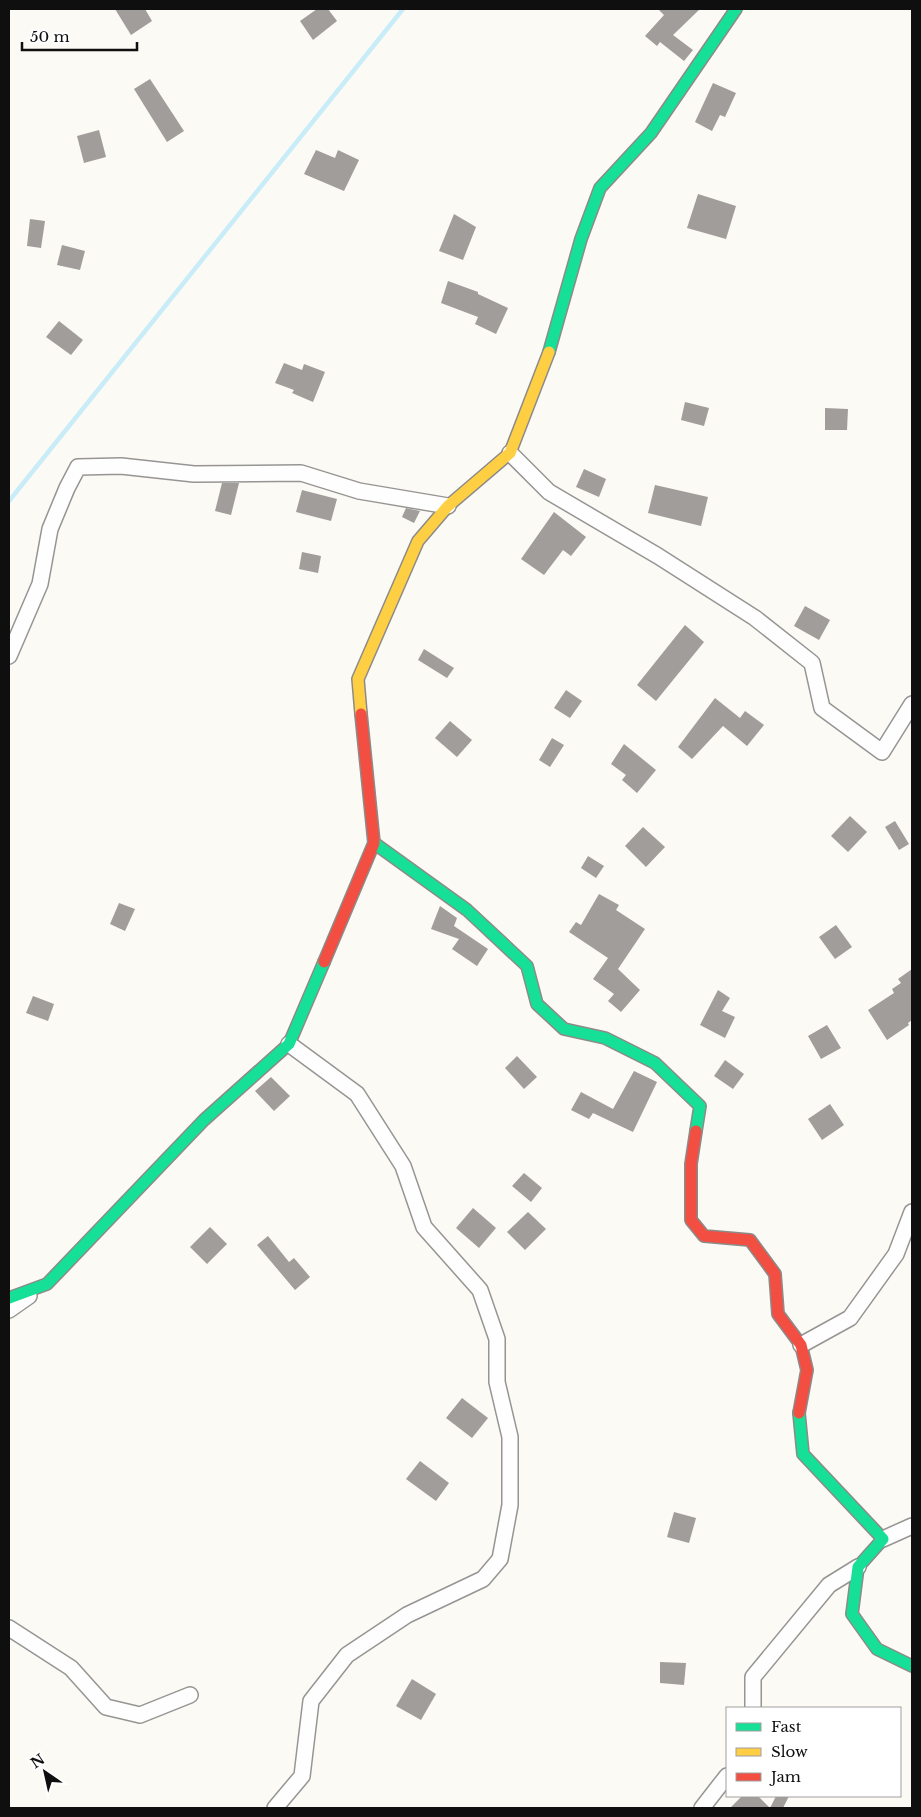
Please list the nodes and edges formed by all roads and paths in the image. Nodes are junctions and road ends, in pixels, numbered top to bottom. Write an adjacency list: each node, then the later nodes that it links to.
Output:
1 (736, 9): 2 (street)
2 (510, 453): 3 (street); 5 (street)
3 (448, 506): 4 (street); 6 (street)
4 (9, 656)
5 (912, 704)
6 (374, 843): 7 (street); 12 (street)
7 (289, 1044): 9 (street); 21 (street)
8 (912, 1212): 12 (street)
9 (47, 1284): 10 (street); 11 (street)
10 (9, 1298)
11 (9, 1310)
12 (802, 1345): 14 (street)
13 (912, 1526): 14 (street)
14 (883, 1539): 15 (street)
15 (858, 1567): 17 (street); 19 (street)
16 (9, 1628): 18 (street)
17 (912, 1666)
18 (190, 1695)
19 (753, 1707)
20 (726, 1777): 22 (street)
21 (275, 1808)
22 (702, 1808)

